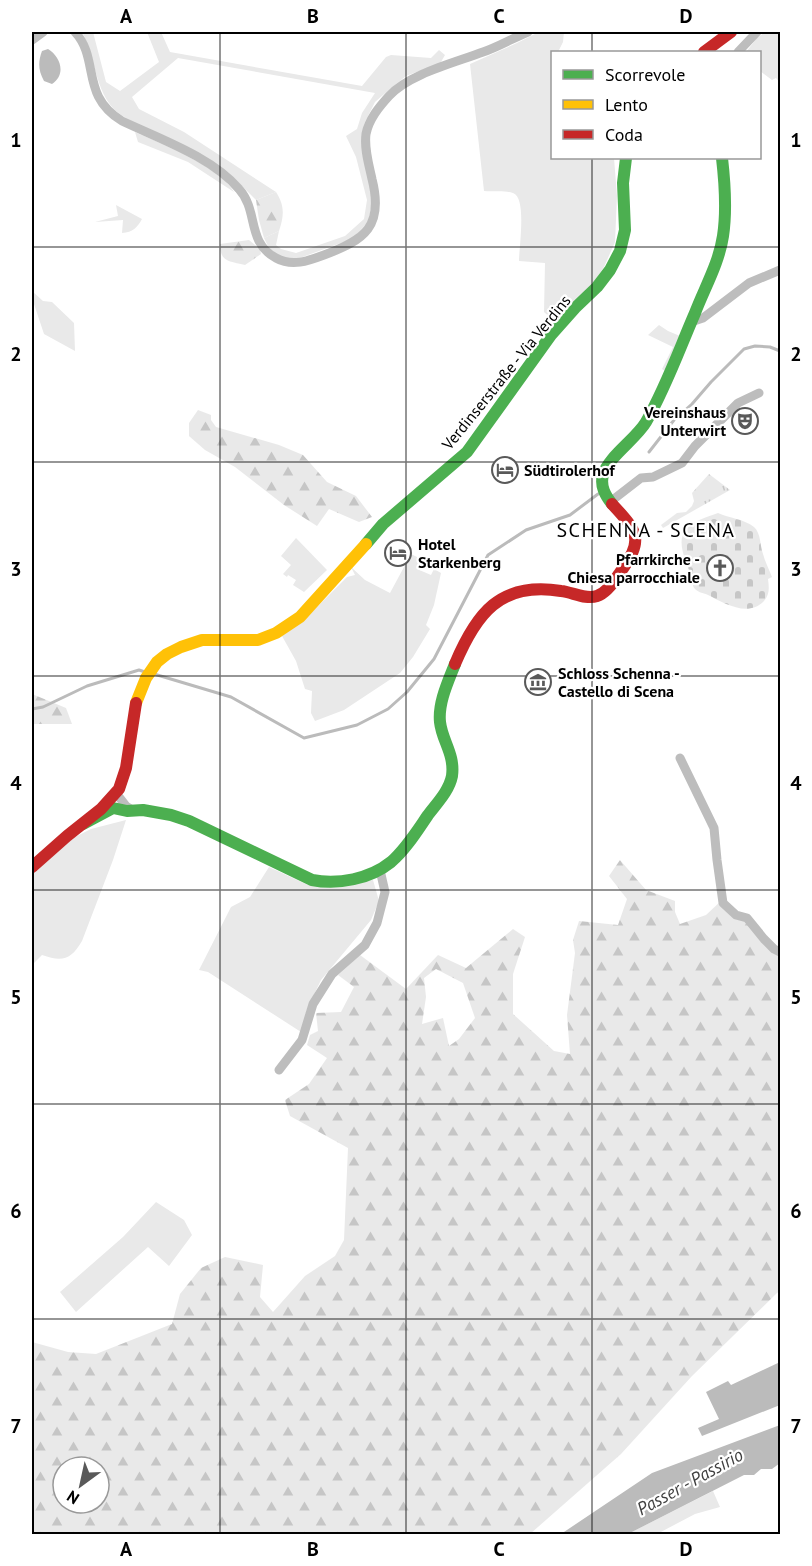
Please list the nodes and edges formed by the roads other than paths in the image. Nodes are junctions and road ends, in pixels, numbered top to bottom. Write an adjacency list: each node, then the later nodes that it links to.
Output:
1 (43, 32): 6 (street)
2 (75, 32): 3 (street)
3 (528, 32)
4 (731, 32): 7 (street)
5 (757, 32): 8 (street)
6 (32, 40)
7 (705, 51)
8 (739, 51)
9 (626, 159): 16 (street, Verdinserstraße - Via Verdins)
10 (722, 159): 12 (street)
11 (780, 270): 12 (street)
12 (691, 322): 14 (street)
13 (759, 393): 14 (street)
14 (607, 498): 20 (street)
15 (680, 758): 21 (street)
16 (116, 793): 17 (street); 18 (street, Verdinserstraße - Via Verdins)
17 (134, 811): 18 (street); 20 (street)
18 (83, 824): 19 (street, Verdinserstraße - Via Verdins)
19 (32, 867)
20 (380, 870): 22 (street)
21 (780, 952)
22 (279, 1070)

